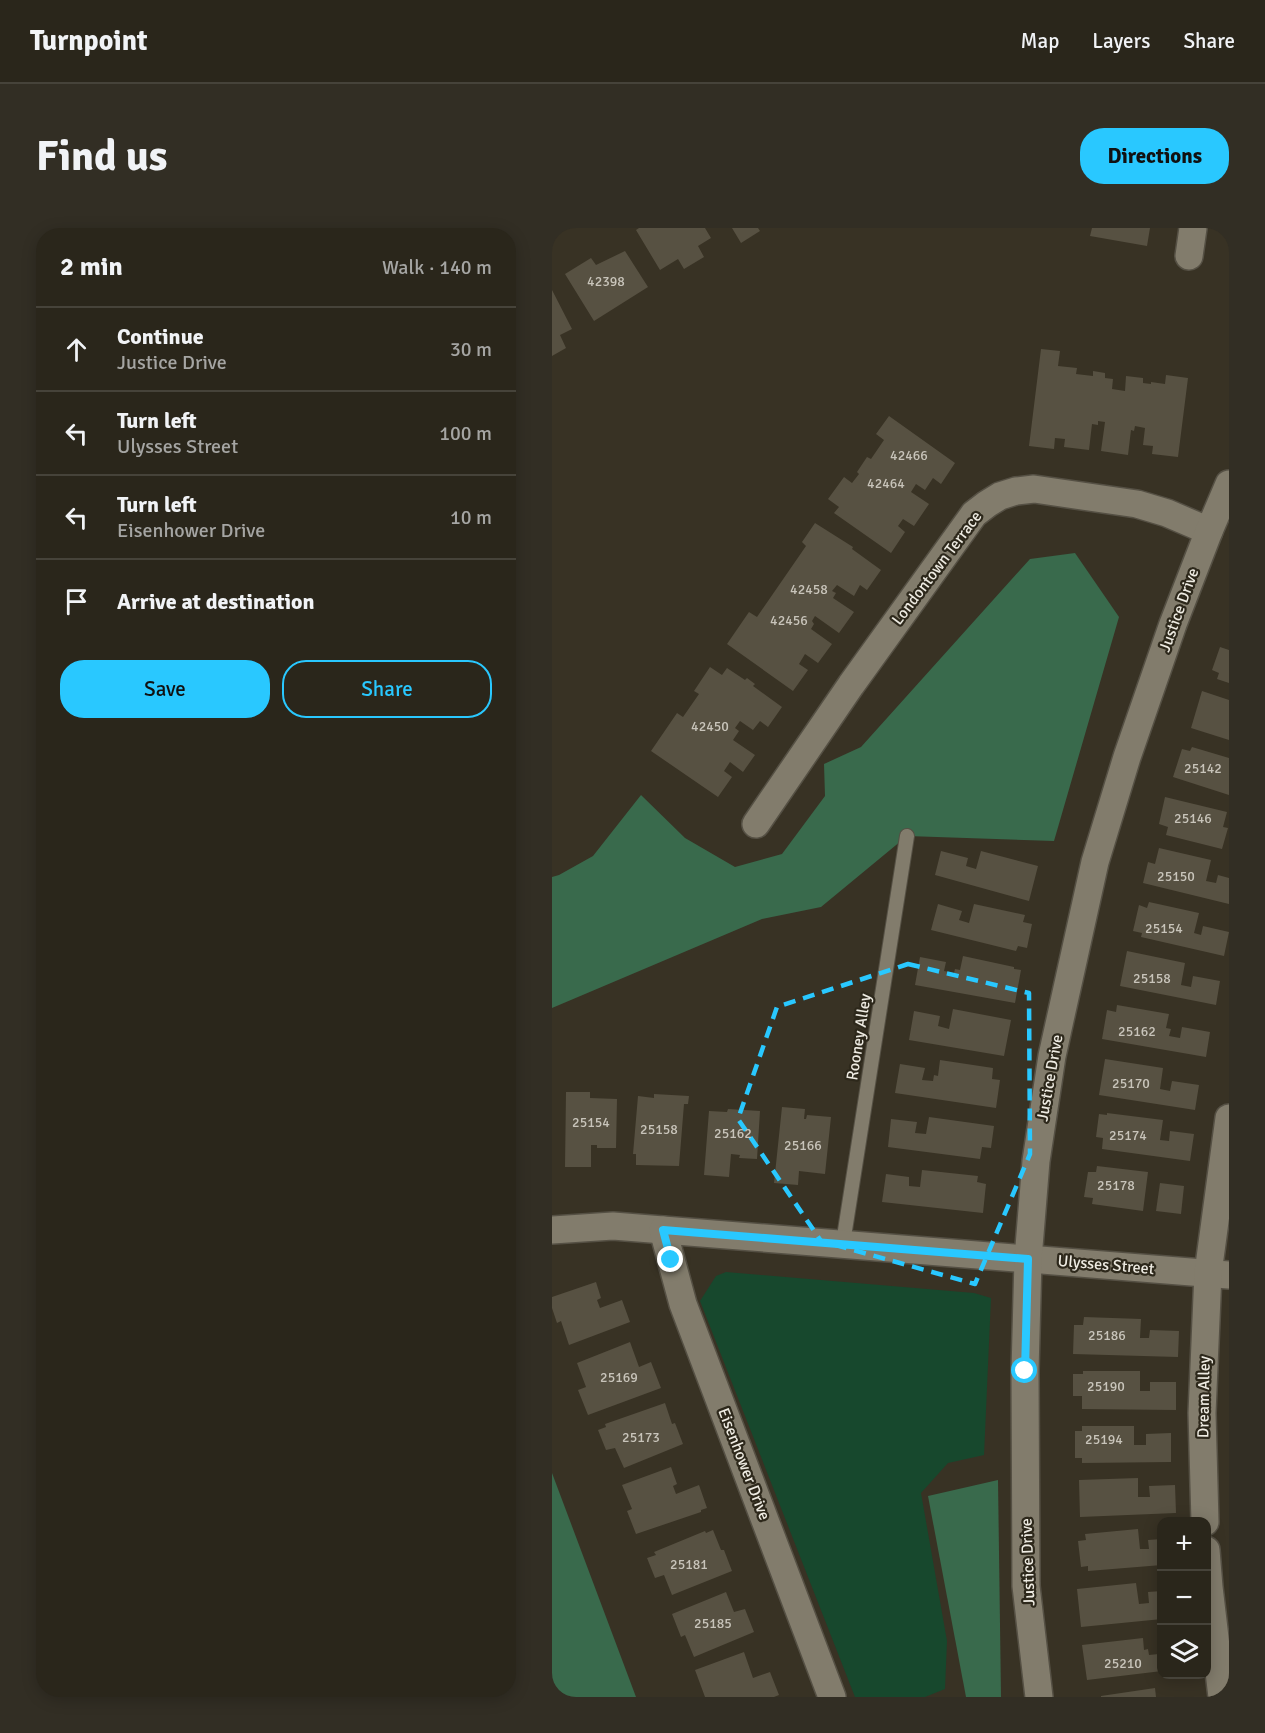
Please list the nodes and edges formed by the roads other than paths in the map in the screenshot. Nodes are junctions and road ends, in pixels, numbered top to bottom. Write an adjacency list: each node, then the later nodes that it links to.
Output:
1 (1193, 228): 2 (street)
2 (1189, 256)
3 (1229, 484): 4 (street, Justice Drive)
4 (1209, 531): 5 (street, Londontown Terrace); 11 (street, Justice Drive)
5 (756, 824)
6 (907, 836): 10 (lane, Rooney Alley)
7 (1229, 1118): 12 (street, Dream Alley)
8 (552, 1230): 9 (street, Ulysses Street)
9 (663, 1230): 10 (street, Ulysses Street); 15 (street, Eisenhower Drive)
10 (843, 1243): 11 (street, Ulysses Street)
11 (1028, 1259): 12 (street, Ulysses Street); 16 (street, Justice Drive)
12 (1219, 1274): 13 (street, Dream Alley)
13 (1204, 1517)
14 (1208, 1571): 17 (street)
15 (832, 1697)
16 (1039, 1697)
17 (1222, 1697)

